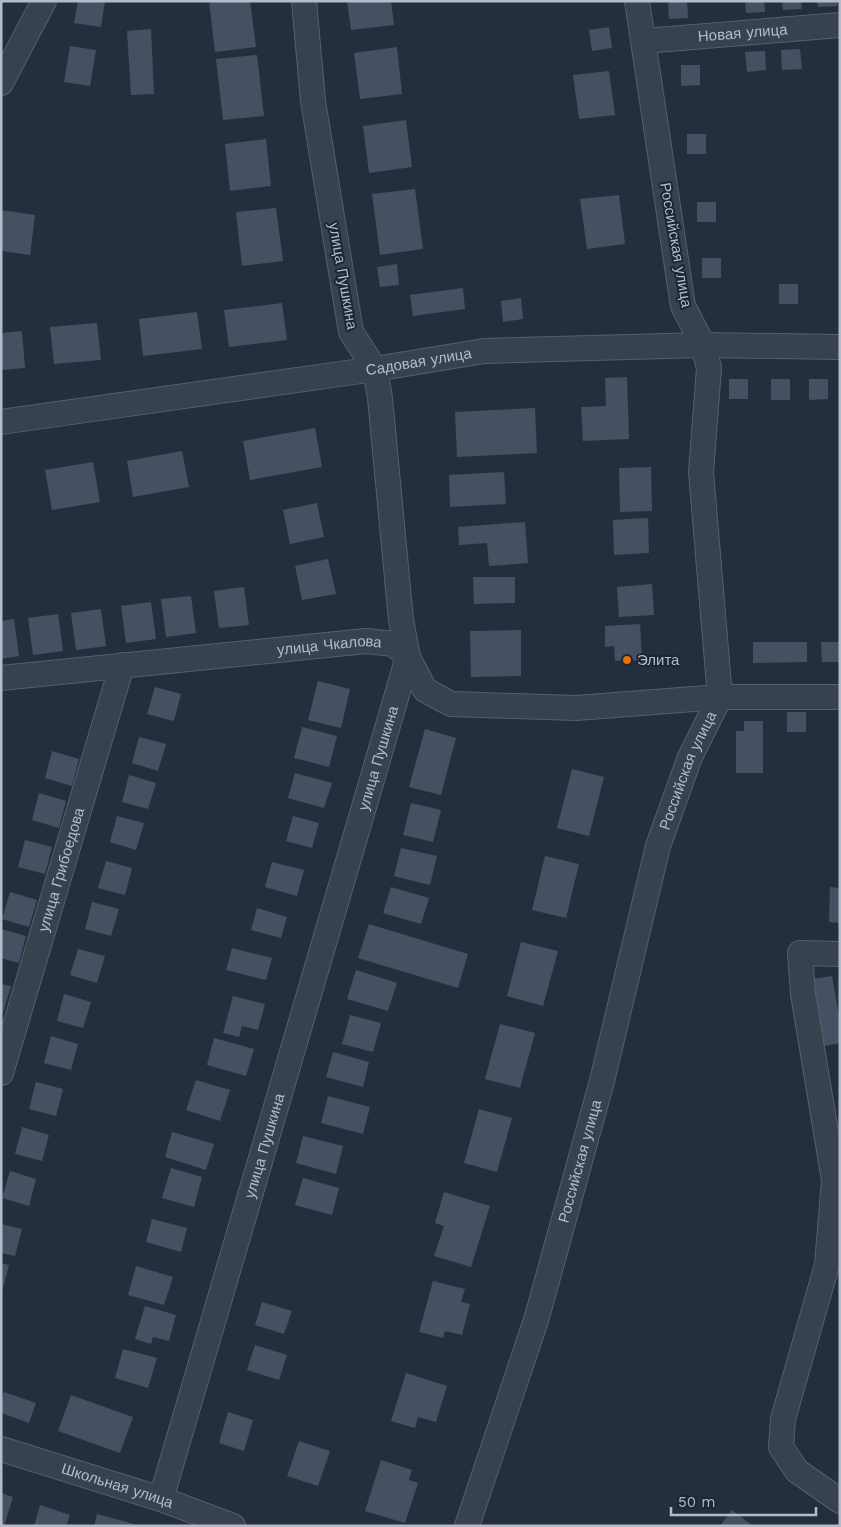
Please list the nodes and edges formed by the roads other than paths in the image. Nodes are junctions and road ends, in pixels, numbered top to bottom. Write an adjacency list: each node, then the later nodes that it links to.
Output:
1 (44, 1): 6 (street)
2 (304, 1): 9 (street, улица Пушкина)
3 (637, 1): 5 (street, Российская улица)
4 (840, 25): 5 (street, Новая улица)
5 (644, 41): 7 (street, Российская улица)
6 (1, 83)
7 (703, 345): 8 (street, Садовая улица); 9 (street, Садовая улица); 14 (street, Российская улица)
8 (840, 346)
9 (375, 369): 10 (street, Садовая улица); 11 (street, улица Пушкина)
10 (1, 422)
11 (408, 658): 12 (street, улица Чкалова); 14 (street, улица Чкалова); 19 (street, улица Пушкина)
12 (122, 665): 13 (street, улица Чкалова); 17 (street, улица Грибоедова)
13 (1, 678)
14 (720, 697): 15 (street, улица Чкалова); 22 (street, Российская улица)
15 (840, 697)
16 (840, 954): 20 (street)
17 (1, 1073)
18 (1, 1449): 19 (street, Школьная улица)
19 (160, 1500): 21 (street, Школьная улица)
20 (840, 1500)
21 (233, 1526)
22 (467, 1526)

